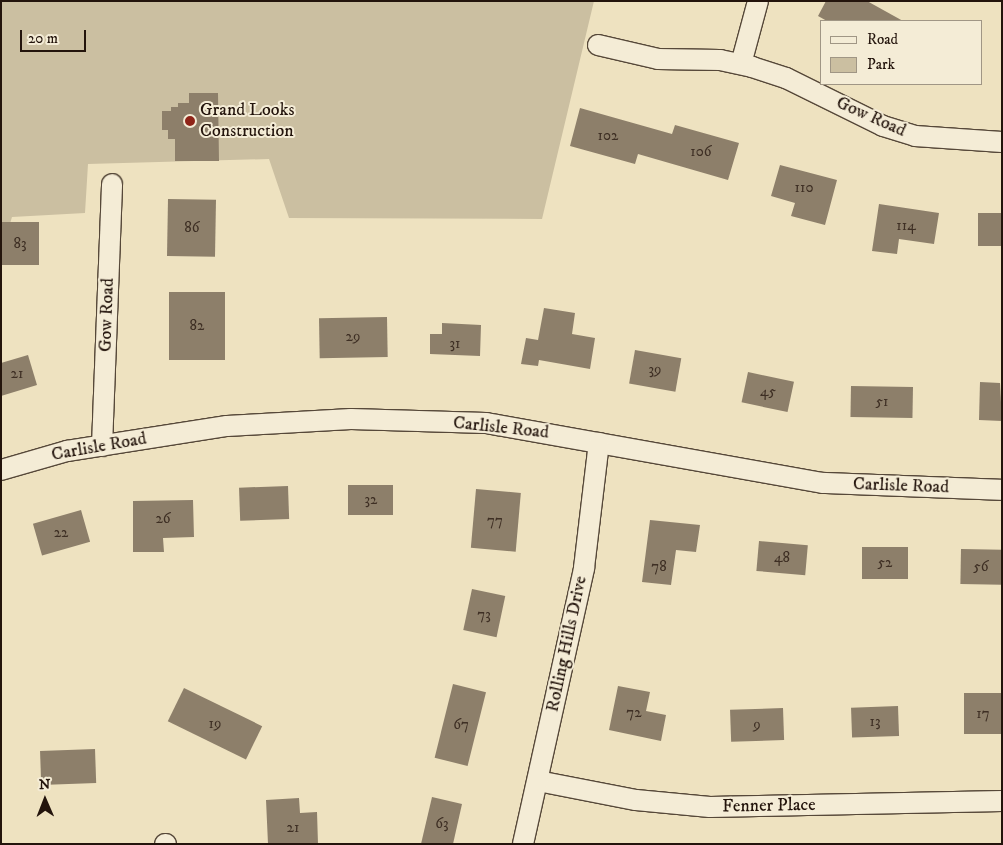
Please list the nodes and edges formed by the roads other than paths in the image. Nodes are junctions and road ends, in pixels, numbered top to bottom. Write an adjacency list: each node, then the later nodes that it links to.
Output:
1 (758, 1): 3 (street)
2 (598, 45): 3 (street, Gow Road)
3 (741, 64): 4 (street, Gow Road)
4 (1002, 142)
5 (112, 184): 7 (street, Gow Road)
6 (599, 443): 7 (street, Carlisle Road); 9 (street, Carlisle Road); 10 (street, Rolling Hills Drive)
7 (102, 446): 8 (street, Carlisle Road)
8 (1, 470)
9 (1002, 490)
10 (538, 782): 11 (street, Fenner Place); 12 (street, Rolling Hills Drive)
11 (1002, 801)
12 (524, 844)

